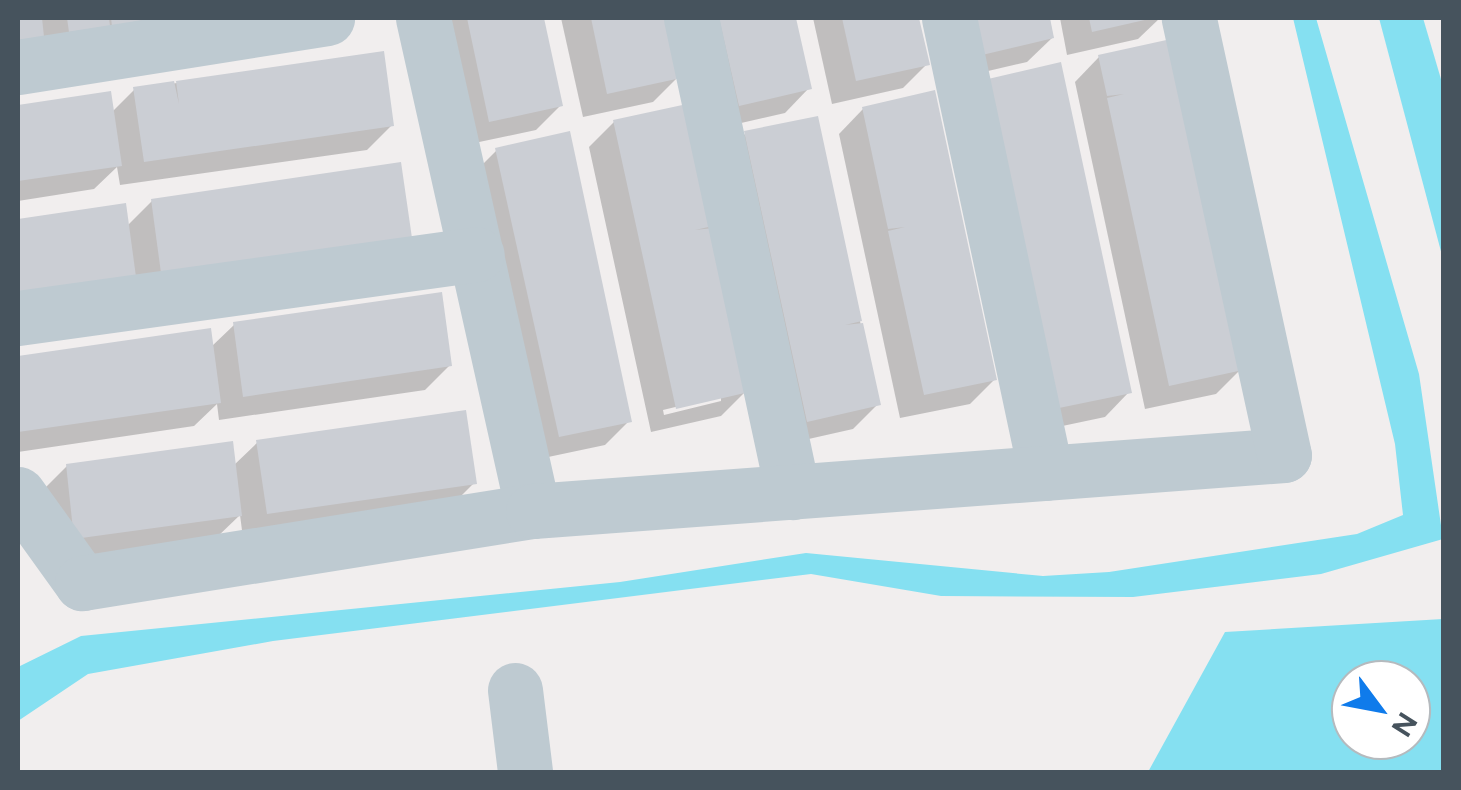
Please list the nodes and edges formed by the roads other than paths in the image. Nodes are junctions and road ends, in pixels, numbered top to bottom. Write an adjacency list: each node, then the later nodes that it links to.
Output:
1 (327, 18): 6 (street)
2 (424, 18): 7 (street)
3 (690, 18): 10 (street)
4 (948, 18): 9 (street)
5 (1190, 18): 9 (street)
6 (18, 67)
7 (476, 254): 8 (street); 12 (street)
8 (18, 318)
9 (1046, 473): 10 (street)
10 (793, 492): 12 (street)
11 (18, 494): 12 (street)
12 (533, 512)
13 (516, 690): 14 (street)
14 (525, 772)

